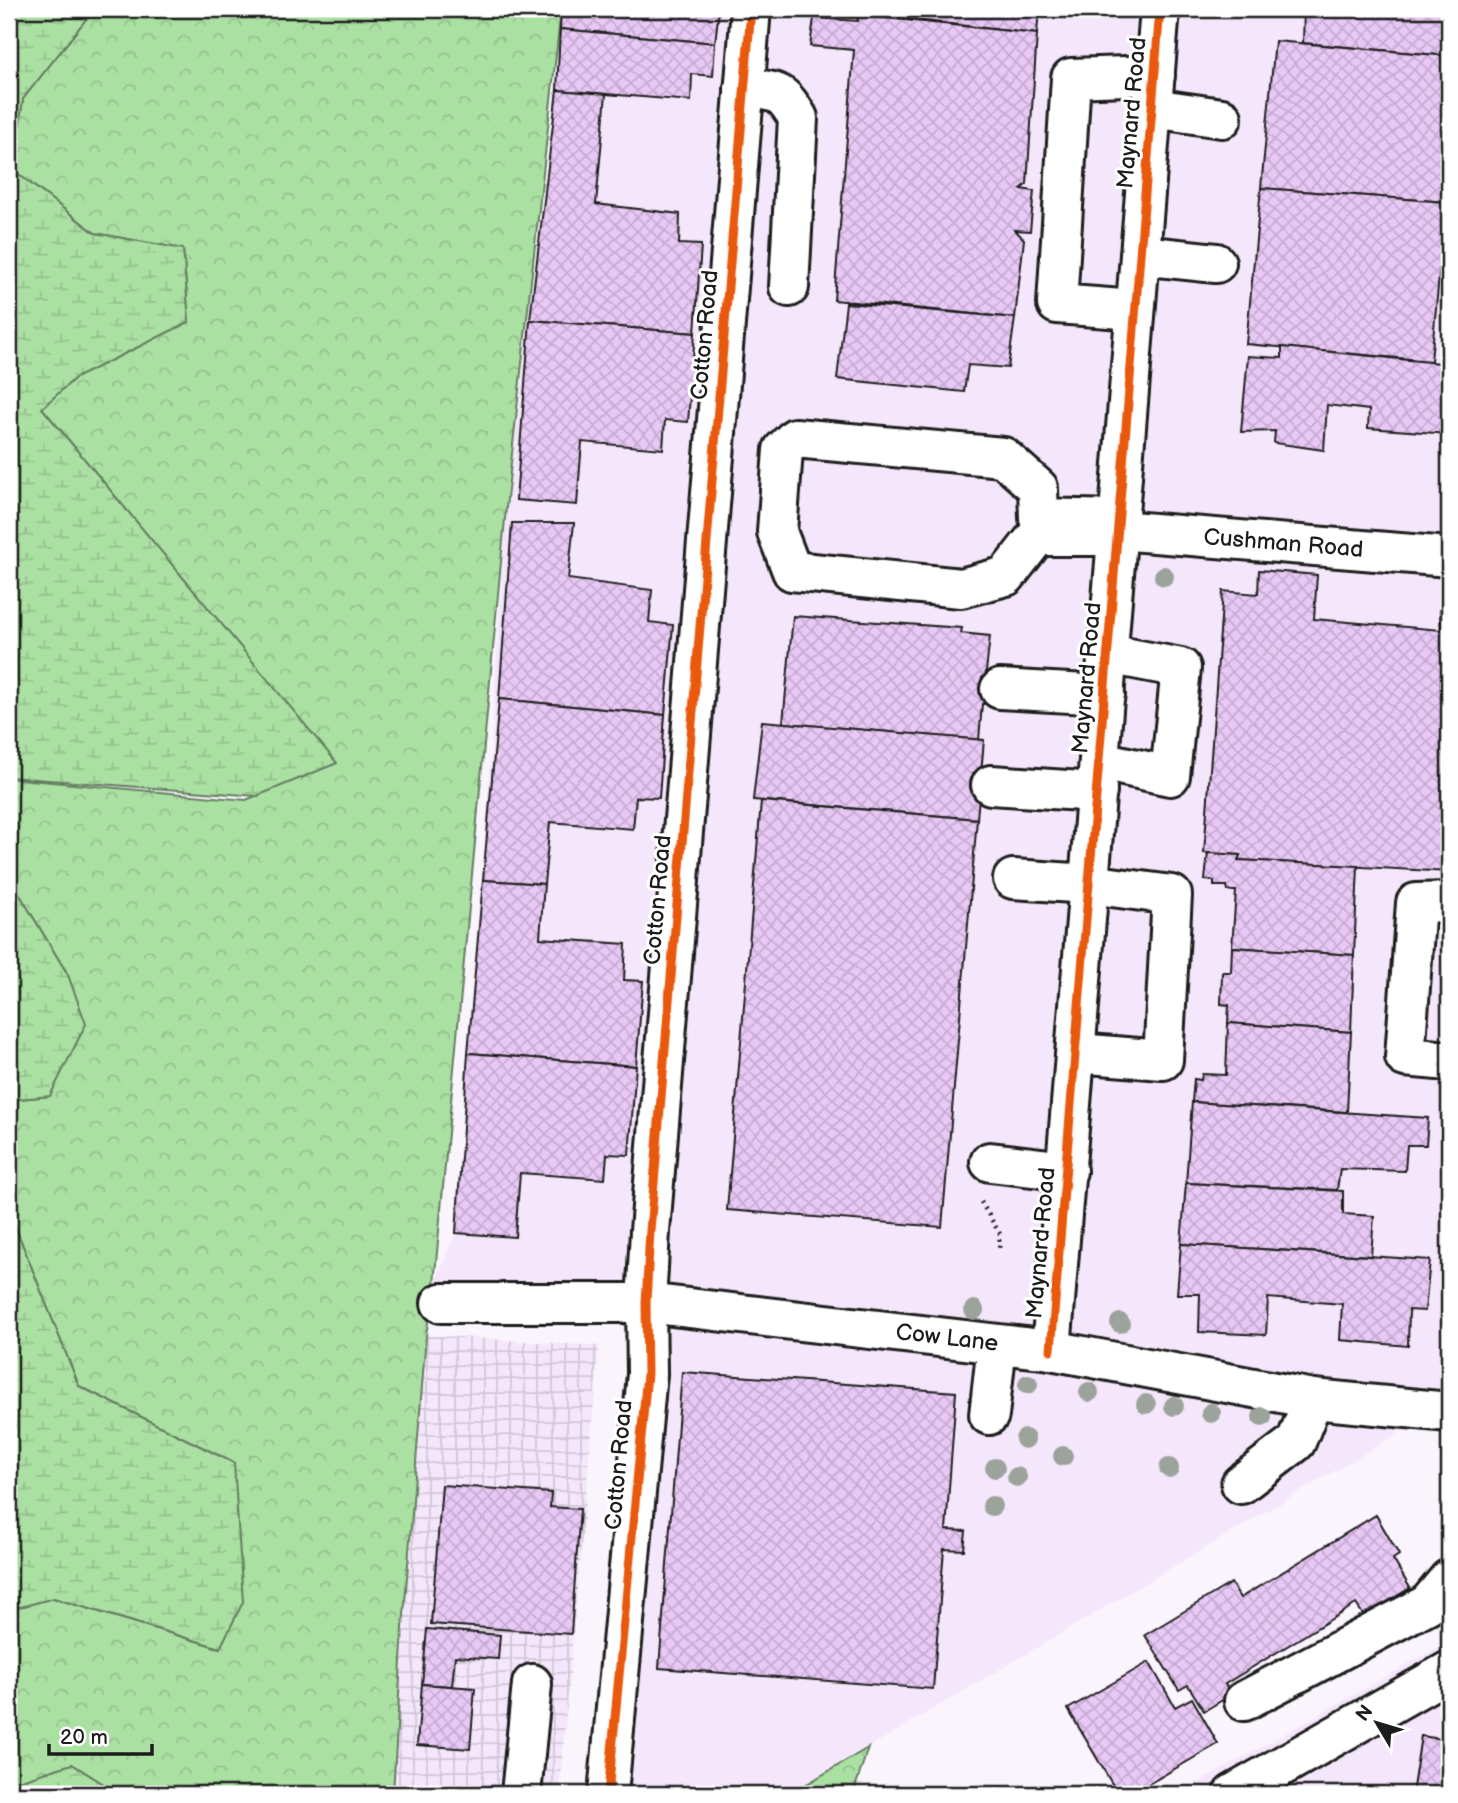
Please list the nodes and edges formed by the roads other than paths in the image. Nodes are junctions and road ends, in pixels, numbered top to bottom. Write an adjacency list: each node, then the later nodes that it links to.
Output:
1 (751, 9): 3 (street, Cotton Road)
2 (1160, 9): 4 (street, Maynard Road)
3 (744, 89): 8 (street); 25 (street, Cotton Road)
4 (1153, 91): 5 (street); 6 (street, Maynard Road); 9 (street)
5 (1222, 117)
6 (1140, 255): 7 (street); 9 (street, Maynard Road)
7 (1216, 262)
8 (789, 287)
9 (1135, 310): 10 (street, Maynard Road)
10 (1111, 526): 10 (street); 11 (street, Cushman Road); 12 (street, Maynard Road)
11 (1449, 557)
12 (1108, 654): 14 (street, Maynard Road); 15 (street)
13 (1000, 689): 14 (street)
14 (1105, 695): 15 (street, Maynard Road)
15 (1099, 777): 16 (street); 18 (street, Maynard Road)
16 (991, 785)
17 (1013, 879): 18 (street)
18 (1089, 884): 20 (street, Maynard Road); 20 (street)
19 (1449, 902): 21 (street)
20 (1077, 1053): 23 (street, Maynard Road)
21 (1449, 1061)
22 (990, 1162): 23 (street)
23 (1067, 1171): 27 (street, Maynard Road)
24 (442, 1303): 25 (street, Cow Lane)
25 (646, 1303): 26 (street, Cow Lane); 37 (street, Cotton Road)
26 (997, 1345): 27 (street, Cow Lane); 30 (street)
27 (1051, 1350): 28 (street, Cow Lane)
28 (1313, 1399): 29 (street, Cow Lane); 31 (street)
29 (1449, 1412)
30 (989, 1415)
31 (1241, 1484)
32 (1449, 1579): 35 (street)
33 (1449, 1671): 38 (street)
34 (532, 1684): 36 (street)
35 (1244, 1701)
36 (521, 1794)
37 (608, 1794)
38 (1233, 1794)

